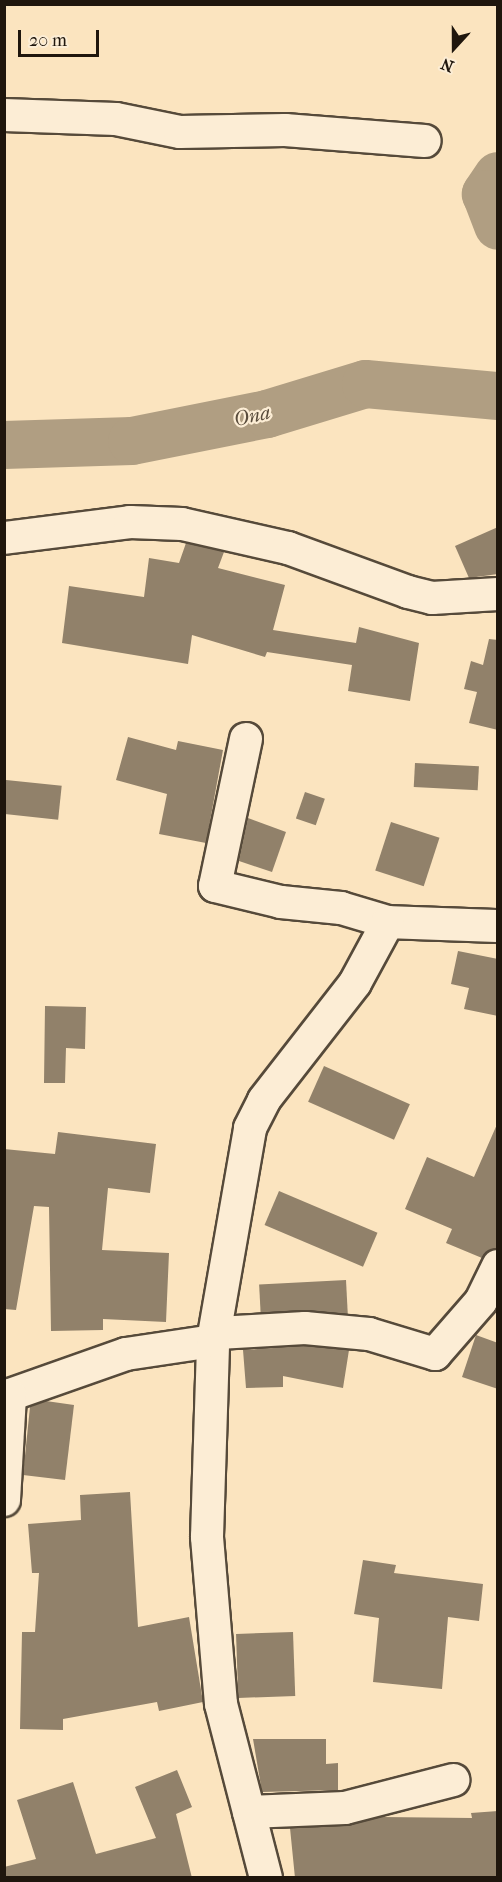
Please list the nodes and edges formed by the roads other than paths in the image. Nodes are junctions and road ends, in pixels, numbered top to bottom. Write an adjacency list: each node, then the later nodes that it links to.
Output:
1 (4, 115): 2 (street)
2 (425, 141)
3 (4, 538): 4 (street)
4 (498, 594)
5 (246, 739): 6 (street)
6 (388, 922): 7 (street); 9 (street)
7 (498, 926)
8 (498, 1266): 9 (street)
9 (215, 1337): 10 (street); 11 (street)
10 (178, 1345): 11 (street); 12 (street)
11 (211, 1377): 15 (street)
12 (7, 1396): 13 (street)
13 (4, 1500)
14 (453, 1780): 15 (street)
15 (249, 1812): 16 (street)
16 (266, 1878)

